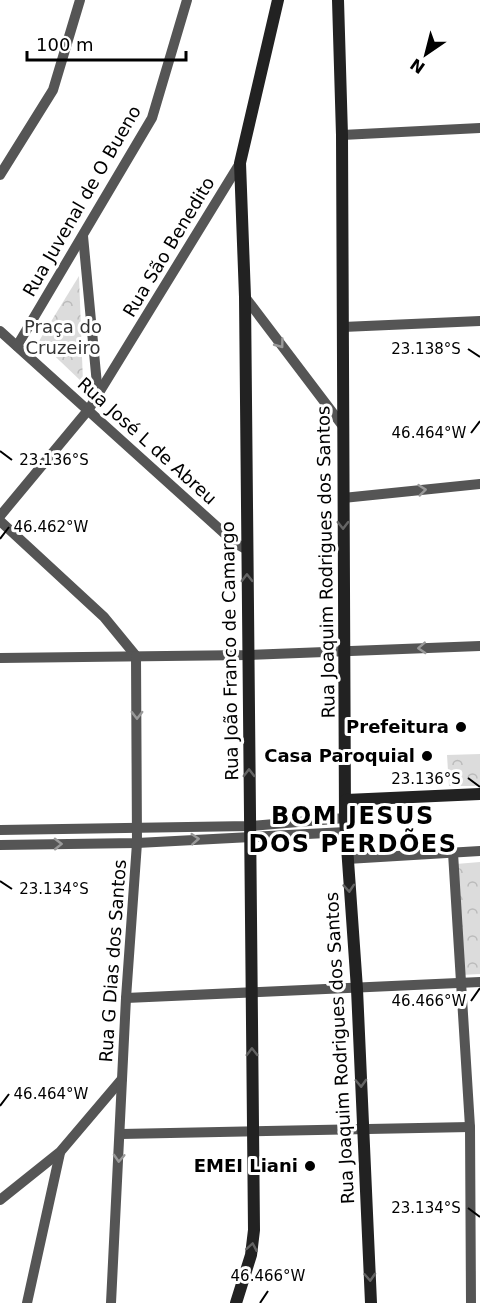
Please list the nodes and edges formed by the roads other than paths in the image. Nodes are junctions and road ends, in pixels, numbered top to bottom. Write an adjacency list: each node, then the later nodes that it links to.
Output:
1 (80, 0): 8 (street)
2 (187, 0): 9 (street, Rua Juvenal de O Bueno)
3 (278, 0): 7 (street, Rua João Franco de Camargo)
4 (338, 0): 6 (street, Rua Joaquim Rodrigues dos Santos)
5 (480, 128): 6 (street)
6 (342, 135): 12 (street, Rua Joaquim Rodrigues dos Santos)
7 (240, 164): 10 (street, Rua João Franco de Camargo); 15 (street, Rua São Benedito)
8 (0, 175)
9 (83, 236): 14 (street, Rua Juvenal de O Bueno); 15 (street)
10 (245, 297): 17 (street, one-way to 17); 22 (street, Rua João Franco de Camargo)
11 (480, 321): 12 (street)
12 (343, 327): 17 (street, Rua Joaquim Rodrigues dos Santos)
13 (0, 331): 14 (street, Rua José L de Abreu)
14 (17, 346): 16 (street, Rua José L de Abreu)
15 (98, 395): 16 (street, Rua São Benedito)
16 (89, 409): 20 (street); 22 (street, Rua José L de Abreu)
17 (342, 425): 19 (street, Rua Joaquim Rodrigues dos Santos)
18 (480, 484): 19 (street, one-way to 18)
19 (343, 498): 24 (street, Rua Joaquim Rodrigues dos Santos, one-way to 24)
20 (0, 516)
21 (0, 521): 26 (street)
22 (246, 549): 25 (street, Rua João Franco de Camargo, one-way to 22)
23 (480, 646): 24 (street, one-way to 24)
24 (345, 652): 25 (street); 29 (street, Rua Joaquim Rodrigues dos Santos)
25 (249, 655): 26 (street); 33 (street, Rua João Franco de Camargo, one-way to 25)
26 (136, 657): 27 (street); 31 (street, Rua G Dias dos Santos, one-way to 31)
27 (0, 658)
28 (480, 794): 29 (street)
29 (346, 800): 30 (street, Rua Joaquim Rodrigues dos Santos)
30 (345, 818): 33 (street); 34 (street, Rua Joaquim Rodrigues dos Santos)
31 (137, 828): 32 (street); 33 (street); 35 (street, Rua G Dias dos Santos)
32 (0, 830)
33 (250, 831): 34 (street); 35 (street, one-way to 33); 43 (street, Rua João Franco de Camargo)
34 (346, 832): 39 (street, Rua Joaquim Rodrigues dos Santos)
35 (137, 843): 36 (street, one-way to 35); 44 (street, Rua G Dias dos Santos)
36 (0, 845)
37 (480, 851): 38 (street)
38 (453, 853): 39 (street); 41 (street)
39 (347, 859): 42 (street, Rua Joaquim Rodrigues dos Santos, one-way to 42)
40 (480, 982): 41 (street)
41 (461, 984): 42 (street); 46 (street)
42 (357, 989): 43 (street); 48 (street, Rua Joaquim Rodrigues dos Santos, one-way to 48)
43 (250, 994): 44 (street); 47 (street, Rua João Franco de Camargo, one-way to 43)
44 (126, 998): 45 (street, Rua G Dias dos Santos)
45 (122, 1079): 49 (street, Rua G Dias dos Santos); 50 (street)
46 (470, 1127): 48 (street); 56 (street)
47 (254, 1131): 48 (street); 49 (street); 54 (street, Rua João Franco de Camargo, one-way to 47)
48 (363, 1131): 55 (street, Rua Joaquim Rodrigues dos Santos, one-way to 55)
49 (121, 1134): 53 (street, Rua G Dias dos Santos, one-way to 53)
50 (60, 1152): 51 (street); 52 (street)
51 (0, 1200)
52 (27, 1303)
53 (111, 1303)
54 (236, 1303)
55 (371, 1303)
56 (471, 1303)

